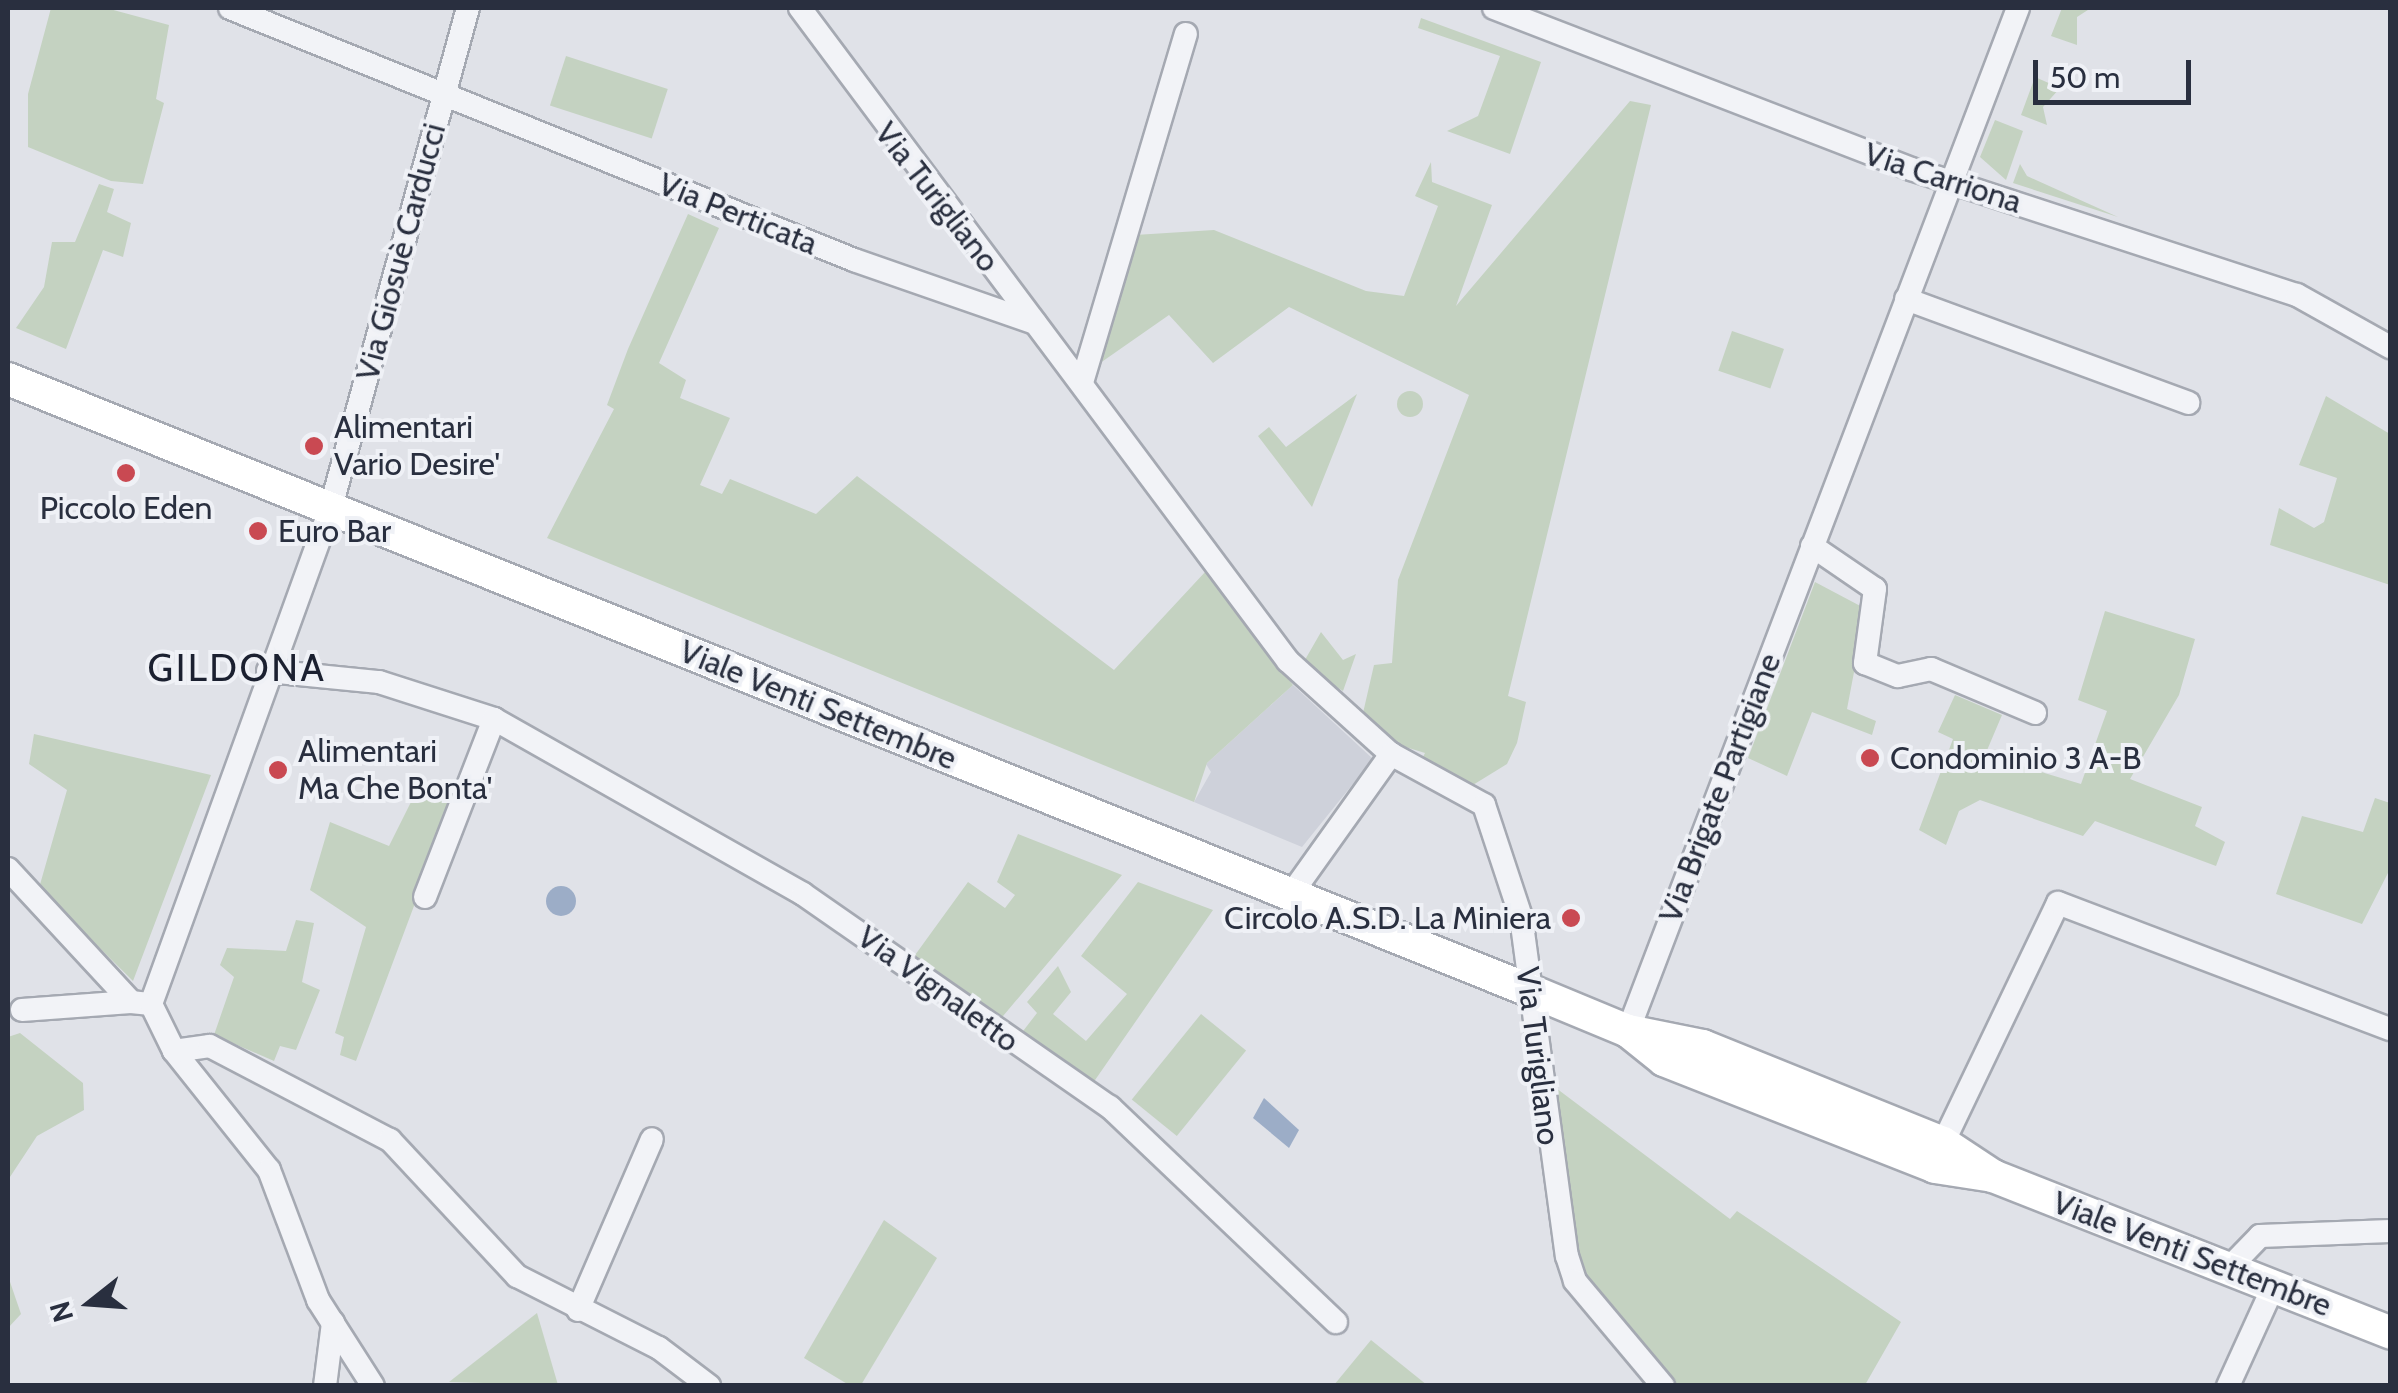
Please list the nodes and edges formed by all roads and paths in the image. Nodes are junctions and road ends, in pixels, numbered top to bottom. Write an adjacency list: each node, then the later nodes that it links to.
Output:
1 (230, 8): 7 (street, Via Perticata)
2 (468, 8): 7 (street, Via Giosuè Carducci)
3 (800, 8): 10 (street, Via Turigliano)
4 (1494, 8): 8 (street, Via Carriona)
5 (2018, 8): 8 (street, Via Brigate Partigiane)
6 (1186, 34): 13 (street)
7 (444, 96): 10 (street, Via Perticata); 15 (street, Via Giosuè Carducci)
8 (1950, 182): 9 (street, Via Brigate Partigiane); 11 (street, Via Carriona)
9 (1906, 299): 14 (street); 16 (street, Via Brigate Partigiane)
10 (1035, 323): 13 (street, Via Turigliano)
11 (2389, 342)
12 (8, 379): 15 (main road, Viale Venti Settembre)
13 (1083, 379): 20 (street, Via Turigliano)
14 (2188, 403)
15 (332, 507): 17 (street, Via Giosuè Carducci); 22 (main road, Viale Venti Settembre)
16 (1812, 546): 18 (street); 28 (street, Via Brigate Partigiane)
17 (268, 671): 19 (street, Via Vignaletto); 25 (street, Via Giosuè Carducci)
18 (2035, 713)
19 (494, 718): 23 (street); 37 (street, Via Vignaletto)
20 (1391, 754): 22 (street); 24 (street, Via Turigliano)
21 (8, 869): 25 (street)
22 (1292, 892): 24 (main road, Viale Venti Settembre)
23 (425, 897)
24 (1529, 990): 28 (main road, Viale Venti Settembre); 43 (street, Via Turigliano)
25 (141, 1003): 26 (street); 29 (street)
26 (22, 1010)
27 (2390, 1029): 31 (street)
28 (1628, 1031): 31 (main road, Viale Venti Settembre); 32 (main road, Viale Venti Settembre)
29 (174, 1051): 36 (street); 38 (street)
30 (652, 1138): 36 (street)
31 (1943, 1142): 32 (main road, Viale Venti Settembre)
32 (1994, 1176): 34 (main road, Viale Venti Settembre)
33 (2390, 1231): 34 (street)
34 (2230, 1268): 35 (main road, Viale Venti Settembre)
35 (2274, 1284): 39 (main road, Viale Venti Settembre); 44 (street)
36 (578, 1310): 42 (street)
37 (1336, 1322)
38 (333, 1323): 40 (street); 41 (street)
39 (2390, 1332)
40 (325, 1386)
41 (373, 1386)
42 (708, 1386)
43 (1663, 1386)
44 (2228, 1386)

